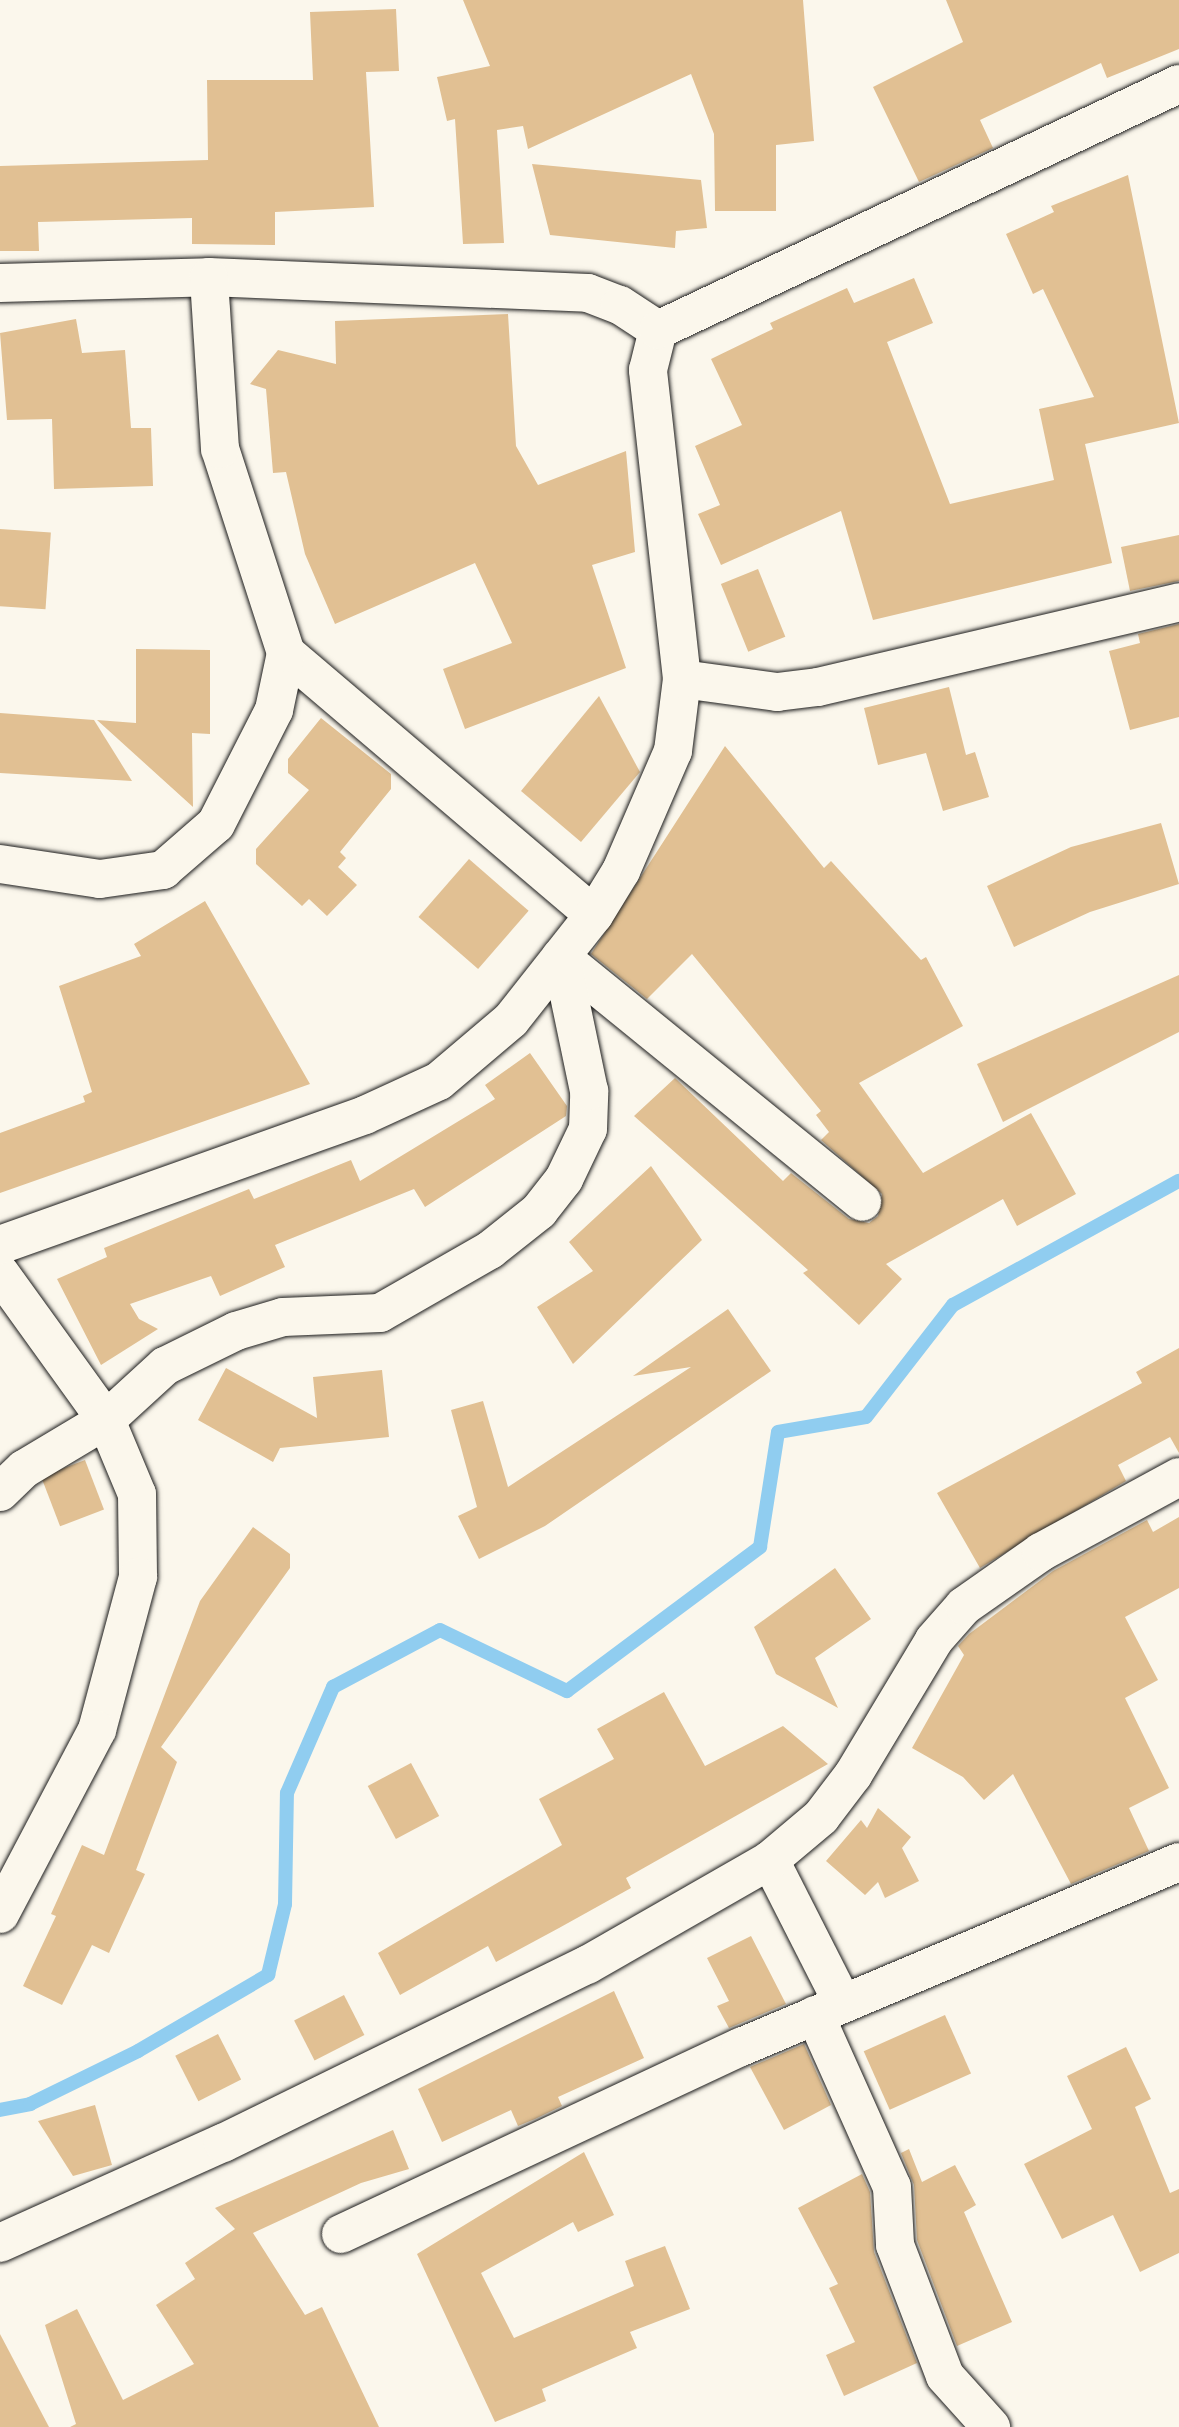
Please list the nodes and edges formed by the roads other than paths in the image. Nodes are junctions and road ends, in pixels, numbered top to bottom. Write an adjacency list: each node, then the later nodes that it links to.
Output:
1 (1179, 84): 4 (street)
2 (209, 277): 3 (street); 4 (street); 6 (street)
3 (0, 283)
4 (658, 330): 7 (street)
5 (1179, 602): 7 (street)
6 (286, 653): 8 (street); 9 (street)
7 (682, 679): 9 (street)
8 (0, 864)
9 (594, 915): 10 (street)
10 (561, 957): 11 (street); 12 (street); 14 (street)
11 (862, 1202)
12 (0, 1245)
13 (0, 1273): 14 (street)
14 (106, 1420): 16 (street); 19 (street)
15 (1179, 1477): 17 (street)
16 (0, 1492)
17 (770, 1860): 20 (street); 22 (street)
18 (1179, 1862): 20 (street)
19 (0, 1914)
20 (829, 2010): 21 (street); 23 (street)
21 (341, 2234)
22 (0, 2243)
23 (991, 2427)

